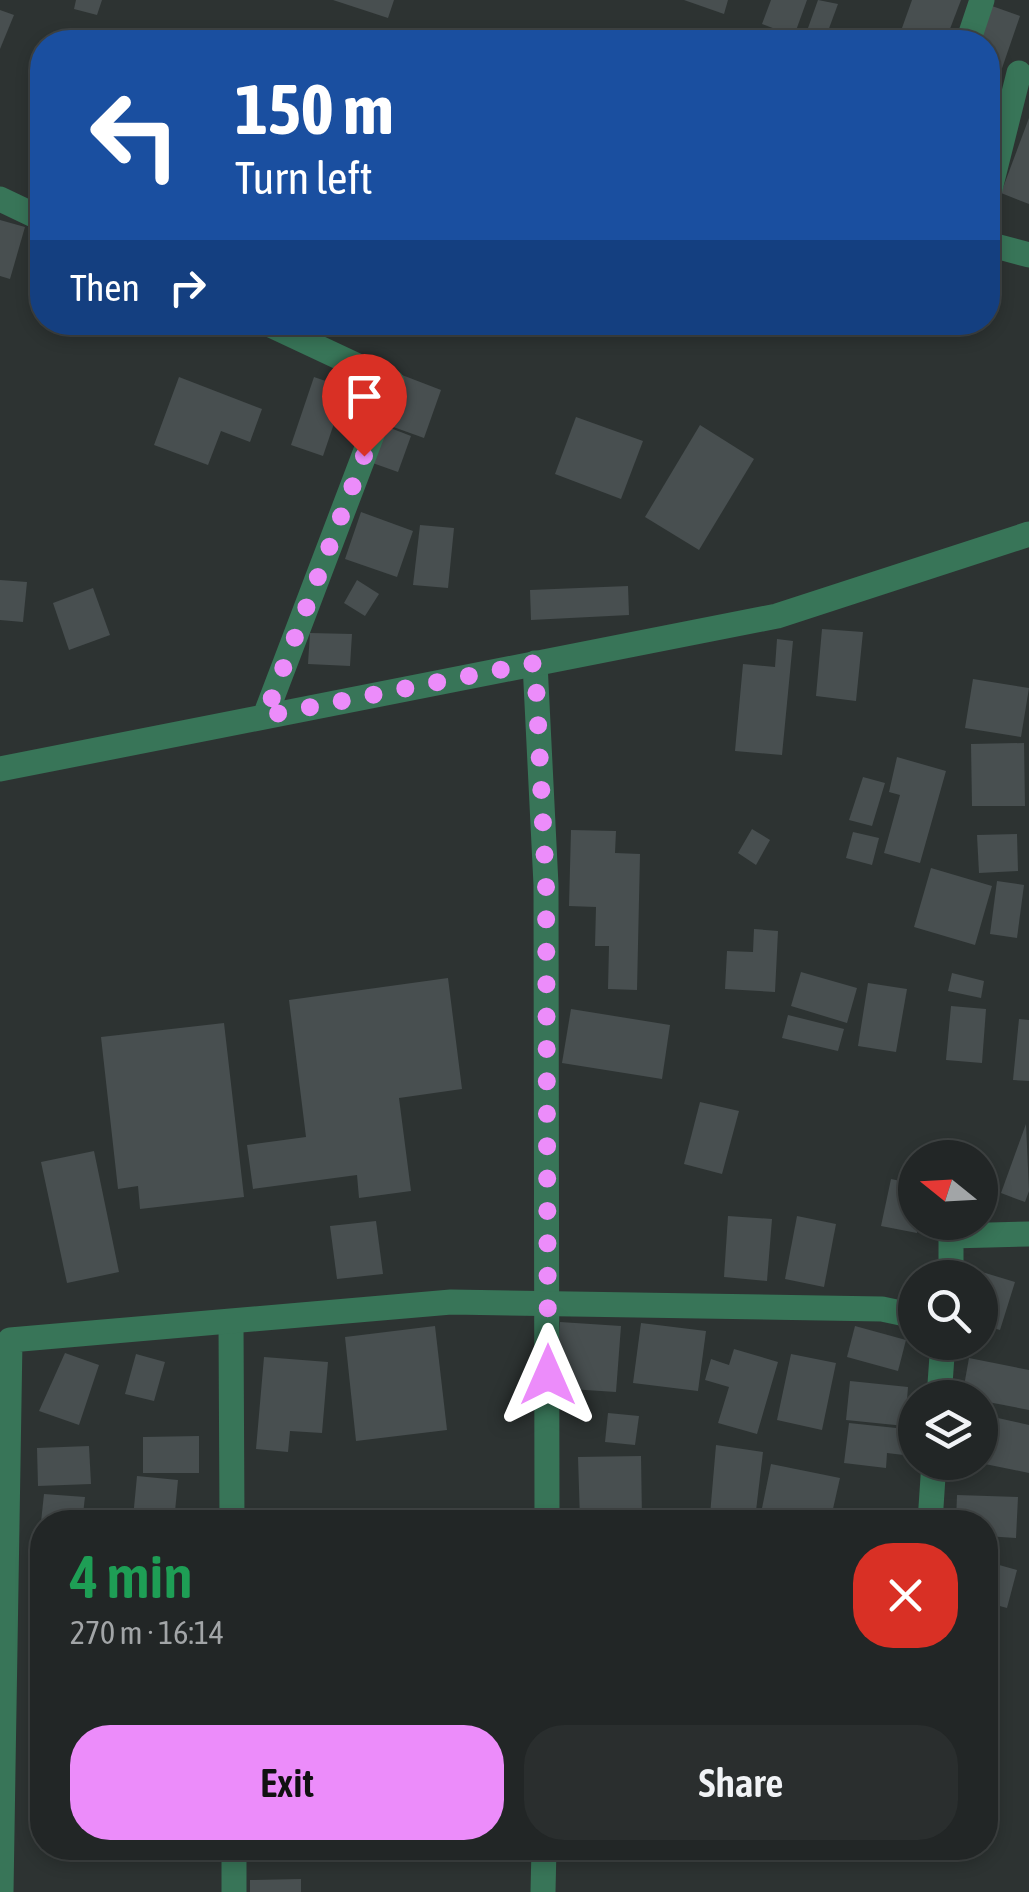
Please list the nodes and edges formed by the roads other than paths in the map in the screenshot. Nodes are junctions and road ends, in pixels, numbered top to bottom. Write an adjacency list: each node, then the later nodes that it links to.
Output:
1 (982, 0): 2 (street)
2 (972, 30)
3 (1019, 73): 4 (street)
4 (1000, 149)
5 (0, 199): 6 (street)
6 (30, 213)
7 (1000, 247): 8 (street)
8 (1029, 255)
9 (292, 335): 12 (street)
10 (1029, 534): 11 (street)
11 (535, 663): 12 (street); 16 (street)
12 (265, 716): 13 (street)
13 (0, 769)
14 (1029, 1234): 15 (street)
15 (951, 1260)
16 (548, 1302): 17 (street); 18 (street); 21 (street)
17 (898, 1313)
18 (231, 1324): 20 (street); 25 (street)
19 (933, 1480): 22 (street)
20 (232, 1510)
21 (547, 1510)
22 (931, 1510)
23 (234, 1860): 26 (street)
24 (544, 1860): 27 (street)
25 (1, 1892)
26 (234, 1892)
27 (543, 1892)

